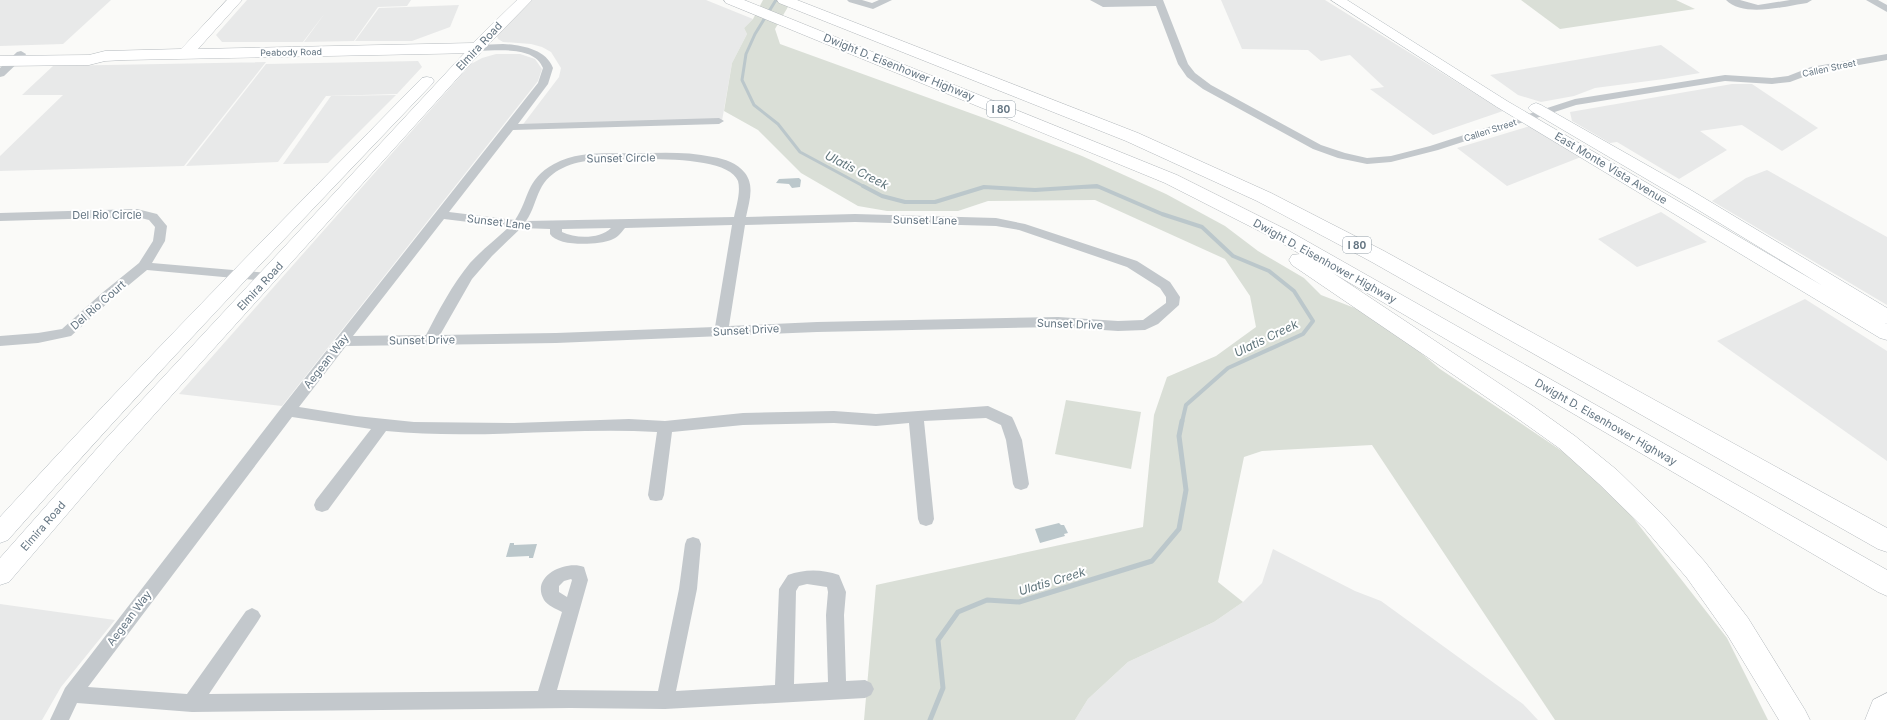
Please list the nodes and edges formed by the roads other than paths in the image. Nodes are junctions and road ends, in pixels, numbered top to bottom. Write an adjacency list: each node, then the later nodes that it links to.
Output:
1 (235, 0): 18 (main road)
2 (508, 0): 17 (main road, Elmira Road)
3 (525, 0): 16 (main road, Elmira Road)
4 (731, 0): 28 (main road, Dwight D. Eisenhower Highway / I 80)
5 (852, 0): 6 (street)
6 (887, 0)
7 (1095, 0): 13 (street)
8 (1338, 0): 25 (main road, East Monte Vista Avenue)
9 (1359, 0): 22 (main road)
10 (1731, 0): 11 (street)
11 (1807, 0)
12 (1872, 0): 15 (street)
13 (1158, 2): 25 (street, Callen Street)
14 (792, 3): 52 (main road, Dwight D. Eisenhower Highway / I 80)
15 (1887, 9)
16 (477, 48): 17 (main road, Peabody Road); 27 (street, Aegean Way); 35 (main road, Elmira Road)
17 (457, 49): 18 (main road, Peabody Road); 34 (main road, Elmira Road)
18 (185, 54): 20 (main road, Peabody Road)
19 (1887, 57): 24 (street, Callen Street)
20 (8, 58): 21 (street)
21 (0, 74)
22 (1502, 88)
23 (1524, 101): 24 (main road, East Monte Vista Avenue)
24 (1545, 113): 25 (street, Callen Street); 36 (main road, East Monte Vista Avenue)
25 (1526, 118): 39 (main road, East Monte Vista Avenue)
26 (719, 121): 27 (street)
27 (511, 127): 29 (street, Aegean Way)
28 (1208, 198): 55 (main road, Dwight D. Eisenhower Highway / I 80); 67 (main road)
29 (442, 215): 32 (street, Sunset Lane); 41 (street, Aegean Way)
30 (0, 216): 33 (street, Del Rio Circle)
31 (740, 220): 32 (street, Sunset Lane); 32 (street, Sunset Circle); 37 (street, Sunset Lane); 38 (street, Sunset Circle)
32 (518, 224): 42 (street, Sunset Circle)
33 (144, 266): 34 (street); 40 (street, Del Rio Court)
34 (241, 274): 35 (street); 51 (main road, Elmira Road)
35 (268, 277): 54 (main road, Elmira Road)
36 (1887, 317)
37 (1150, 323): 38 (street, Sunset Drive)
38 (721, 332): 42 (street, Sunset Drive)
39 (1887, 334)
40 (0, 340)
41 (342, 341): 42 (street, Sunset Drive); 43 (street, Aegean Way)
42 (430, 341)
43 (287, 411): 45 (street); 60 (street, Aegean Way)
44 (916, 417): 46 (street); 47 (street); 50 (street)
45 (382, 425): 46 (street); 49 (street)
46 (666, 426): 48 (street)
47 (1022, 484)
48 (656, 495)
49 (322, 505)
50 (926, 519)
51 (0, 533)
52 (1887, 541)
53 (693, 544): 63 (street)
54 (0, 575)
55 (1887, 584)
56 (571, 609): 62 (street)
57 (252, 616): 64 (street)
58 (865, 689): 59 (street)
59 (837, 691): 61 (street); 61 (street)
60 (72, 694): 64 (street); 66 (street, Aegean Way)
61 (784, 694): 63 (street)
62 (545, 699): 63 (street); 64 (street)
63 (665, 700)
64 (192, 703)
65 (1887, 707): 68 (main road)
66 (59, 720)
67 (1795, 720)
68 (1880, 720)

